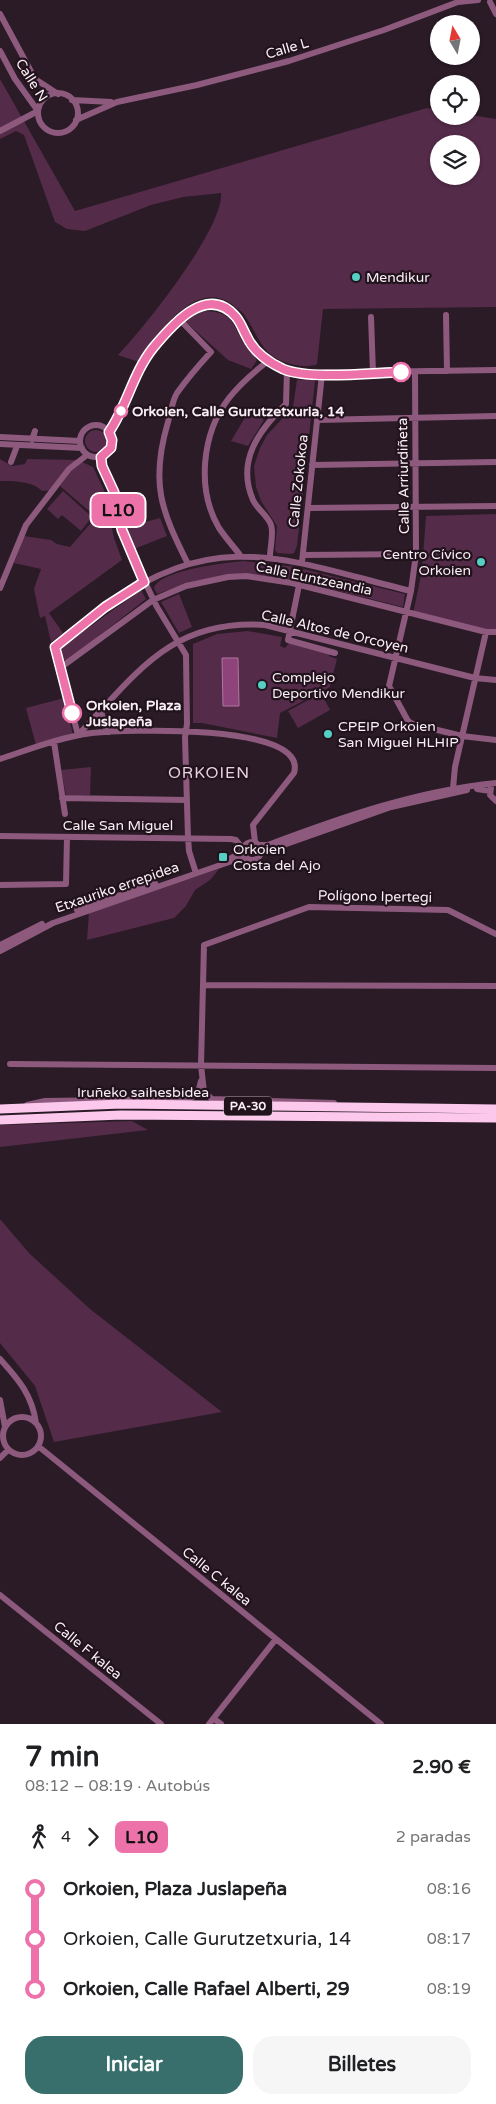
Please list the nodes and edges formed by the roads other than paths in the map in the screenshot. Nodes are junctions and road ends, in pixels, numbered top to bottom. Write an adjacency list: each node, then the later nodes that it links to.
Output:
1 (478, 0): 2 (street, Calle L)
2 (459, 1): 9 (street, Calle L)
3 (491, 2): 5 (street)
4 (0, 14): 7 (street, Calle N)
5 (496, 14)
6 (0, 52): 10 (street, Calle N)
7 (58, 94): 8 (street); 10 (street)
8 (72, 100): 9 (street, Calle L); 11 (street)
9 (117, 102): 11 (street, Calle L)
10 (38, 111): 11 (street); 12 (street, Calle N)
11 (76, 120)
12 (0, 131)
13 (446, 315): 19 (street)
14 (371, 317): 21 (street)
15 (179, 319): 16 (street); 27 (street); 46 (street)
16 (268, 361): 17 (street); 43 (street)
17 (287, 370): 22 (street); 44 (street)
18 (496, 370): 19 (street)
19 (447, 371): 20 (street)
20 (415, 372): 21 (street); 24 (street, Calle Arriurdiñeta)
21 (373, 373): 22 (street)
22 (322, 374): 25 (street, Calle Zokokoa)
23 (496, 416): 24 (street)
24 (415, 418): 25 (street); 37 (street, Calle Arriurdiñeta)
25 (317, 420): 38 (street, Calle Zokokoa)
26 (35, 431): 29 (street)
27 (109, 432): 31 (street); 34 (street)
28 (0, 438): 29 (street)
29 (32, 440): 31 (street)
30 (0, 444): 32 (street)
31 (81, 444): 32 (street); 33 (street)
32 (17, 446): 35 (street)
33 (87, 454): 34 (street); 49 (street)
34 (101, 457): 47 (street)
35 (11, 462)
36 (496, 462): 37 (street)
37 (416, 463): 38 (street); 41 (street, Calle Arriurdiñeta)
38 (312, 465): 40 (street, Calle Zokokoa)
39 (496, 506): 41 (street)
40 (308, 508): 41 (street); 45 (street, Calle Zokokoa)
41 (416, 508): 42 (street, Calle Arriurdiñeta)
42 (416, 554): 45 (street); 50 (street, Calle Arriurdiñeta)
43 (240, 555): 44 (street); 46 (street)
44 (270, 556): 45 (street)
45 (303, 558): 50 (street)
46 (188, 564): 47 (street)
47 (144, 582): 51 (street); 59 (street)
48 (299, 585): 51 (street, Calle Euntzeandia); 52 (street, Calle Euntzeandia); 53 (street)
49 (0, 588)
50 (411, 591): 52 (street, Calle Arriurdiñeta)
51 (153, 600): 56 (street); 59 (street, Calle Euntzeandia)
52 (405, 612): 54 (street, Calle Euntzeandia); 58 (street, Calle Arriurdiñeta)
53 (288, 631): 56 (street, Calle Altos de Orcoyen); 57 (street); 58 (street, Calle Altos de Orcoyen)
54 (486, 632): 55 (street, Calle Euntzeandia); 60 (street)
55 (496, 632)
56 (177, 641): 62 (street, Calle Altos de Orcoyen); 63 (street)
57 (335, 653)
58 (395, 658): 60 (street, Calle Altos de Orcoyen); 66 (street, Calle Arriurdiñeta)
59 (60, 668): 65 (street)
60 (475, 678): 61 (street, Calle Altos de Orcoyen); 66 (street)
61 (496, 680)
62 (101, 711): 64 (street); 65 (street, Calle Altos de Orcoyen)
63 (186, 730): 64 (street); 74 (street); 80 (street)
64 (109, 732): 65 (street)
65 (78, 736): 68 (street)
66 (462, 736): 67 (street, Calle Arriurdiñeta); 71 (street)
67 (496, 740)
68 (54, 742): 69 (street); 73 (street)
69 (0, 759)
70 (496, 783): 71 (street); 72 (street)
71 (453, 788): 80 (street)
72 (490, 791): 75 (street); 82 (street)
73 (62, 798): 74 (street); 76 (street)
74 (187, 800): 79 (street)
75 (496, 801)
76 (64, 814)
77 (0, 836): 78 (street, Calle San Miguel)
78 (67, 837): 79 (street, Calle San Miguel); 85 (street)
79 (188, 837): 81 (street, Calle San Miguel); 84 (street)
80 (257, 843): 81 (street); 82 (street)
81 (243, 850): 83 (street); 84 (street, Etxauriko errepidea)
82 (261, 853): 83 (street)
83 (246, 858): 88 (street, Etxauriko errepidea)
84 (195, 870): 87 (street, Etxauriko errepidea)
85 (0, 885)
86 (496, 934): 89 (street, Polígono Ipertegi)
87 (0, 945)
88 (0, 950)
89 (202, 985): 90 (street); 92 (street, Polígono Ipertegi)
90 (496, 986)
91 (10, 1064): 92 (street)
92 (201, 1065): 93 (street); 94 (street, Polígono Ipertegi)
93 (496, 1068)
94 (201, 1081): 95 (street); 96 (street)
95 (395, 1107): 96 (highway, Iruñeko saihesbidea / PA-30); 97 (highway, Iruñeko saihesbidea / PA-30)
96 (2, 1109)
97 (496, 1109)
98 (496, 1118): 99 (highway, Iruñeko saihesbidea / PA-30)
99 (0, 1120)
100 (0, 1359): 102 (street)
101 (0, 1400): 103 (street)
102 (36, 1423): 103 (street); 104 (street)
103 (5, 1427): 105 (street)
104 (38, 1446): 105 (street); 108 (street, Calle C kalea)
105 (8, 1450): 106 (street)
106 (0, 1458)
107 (0, 1594): 110 (street, Calle F kalea)
108 (276, 1639): 109 (street); 112 (street, Calle C kalea)
109 (212, 1722): 111 (street)
110 (161, 1724)
111 (221, 1724)
112 (381, 1724)

